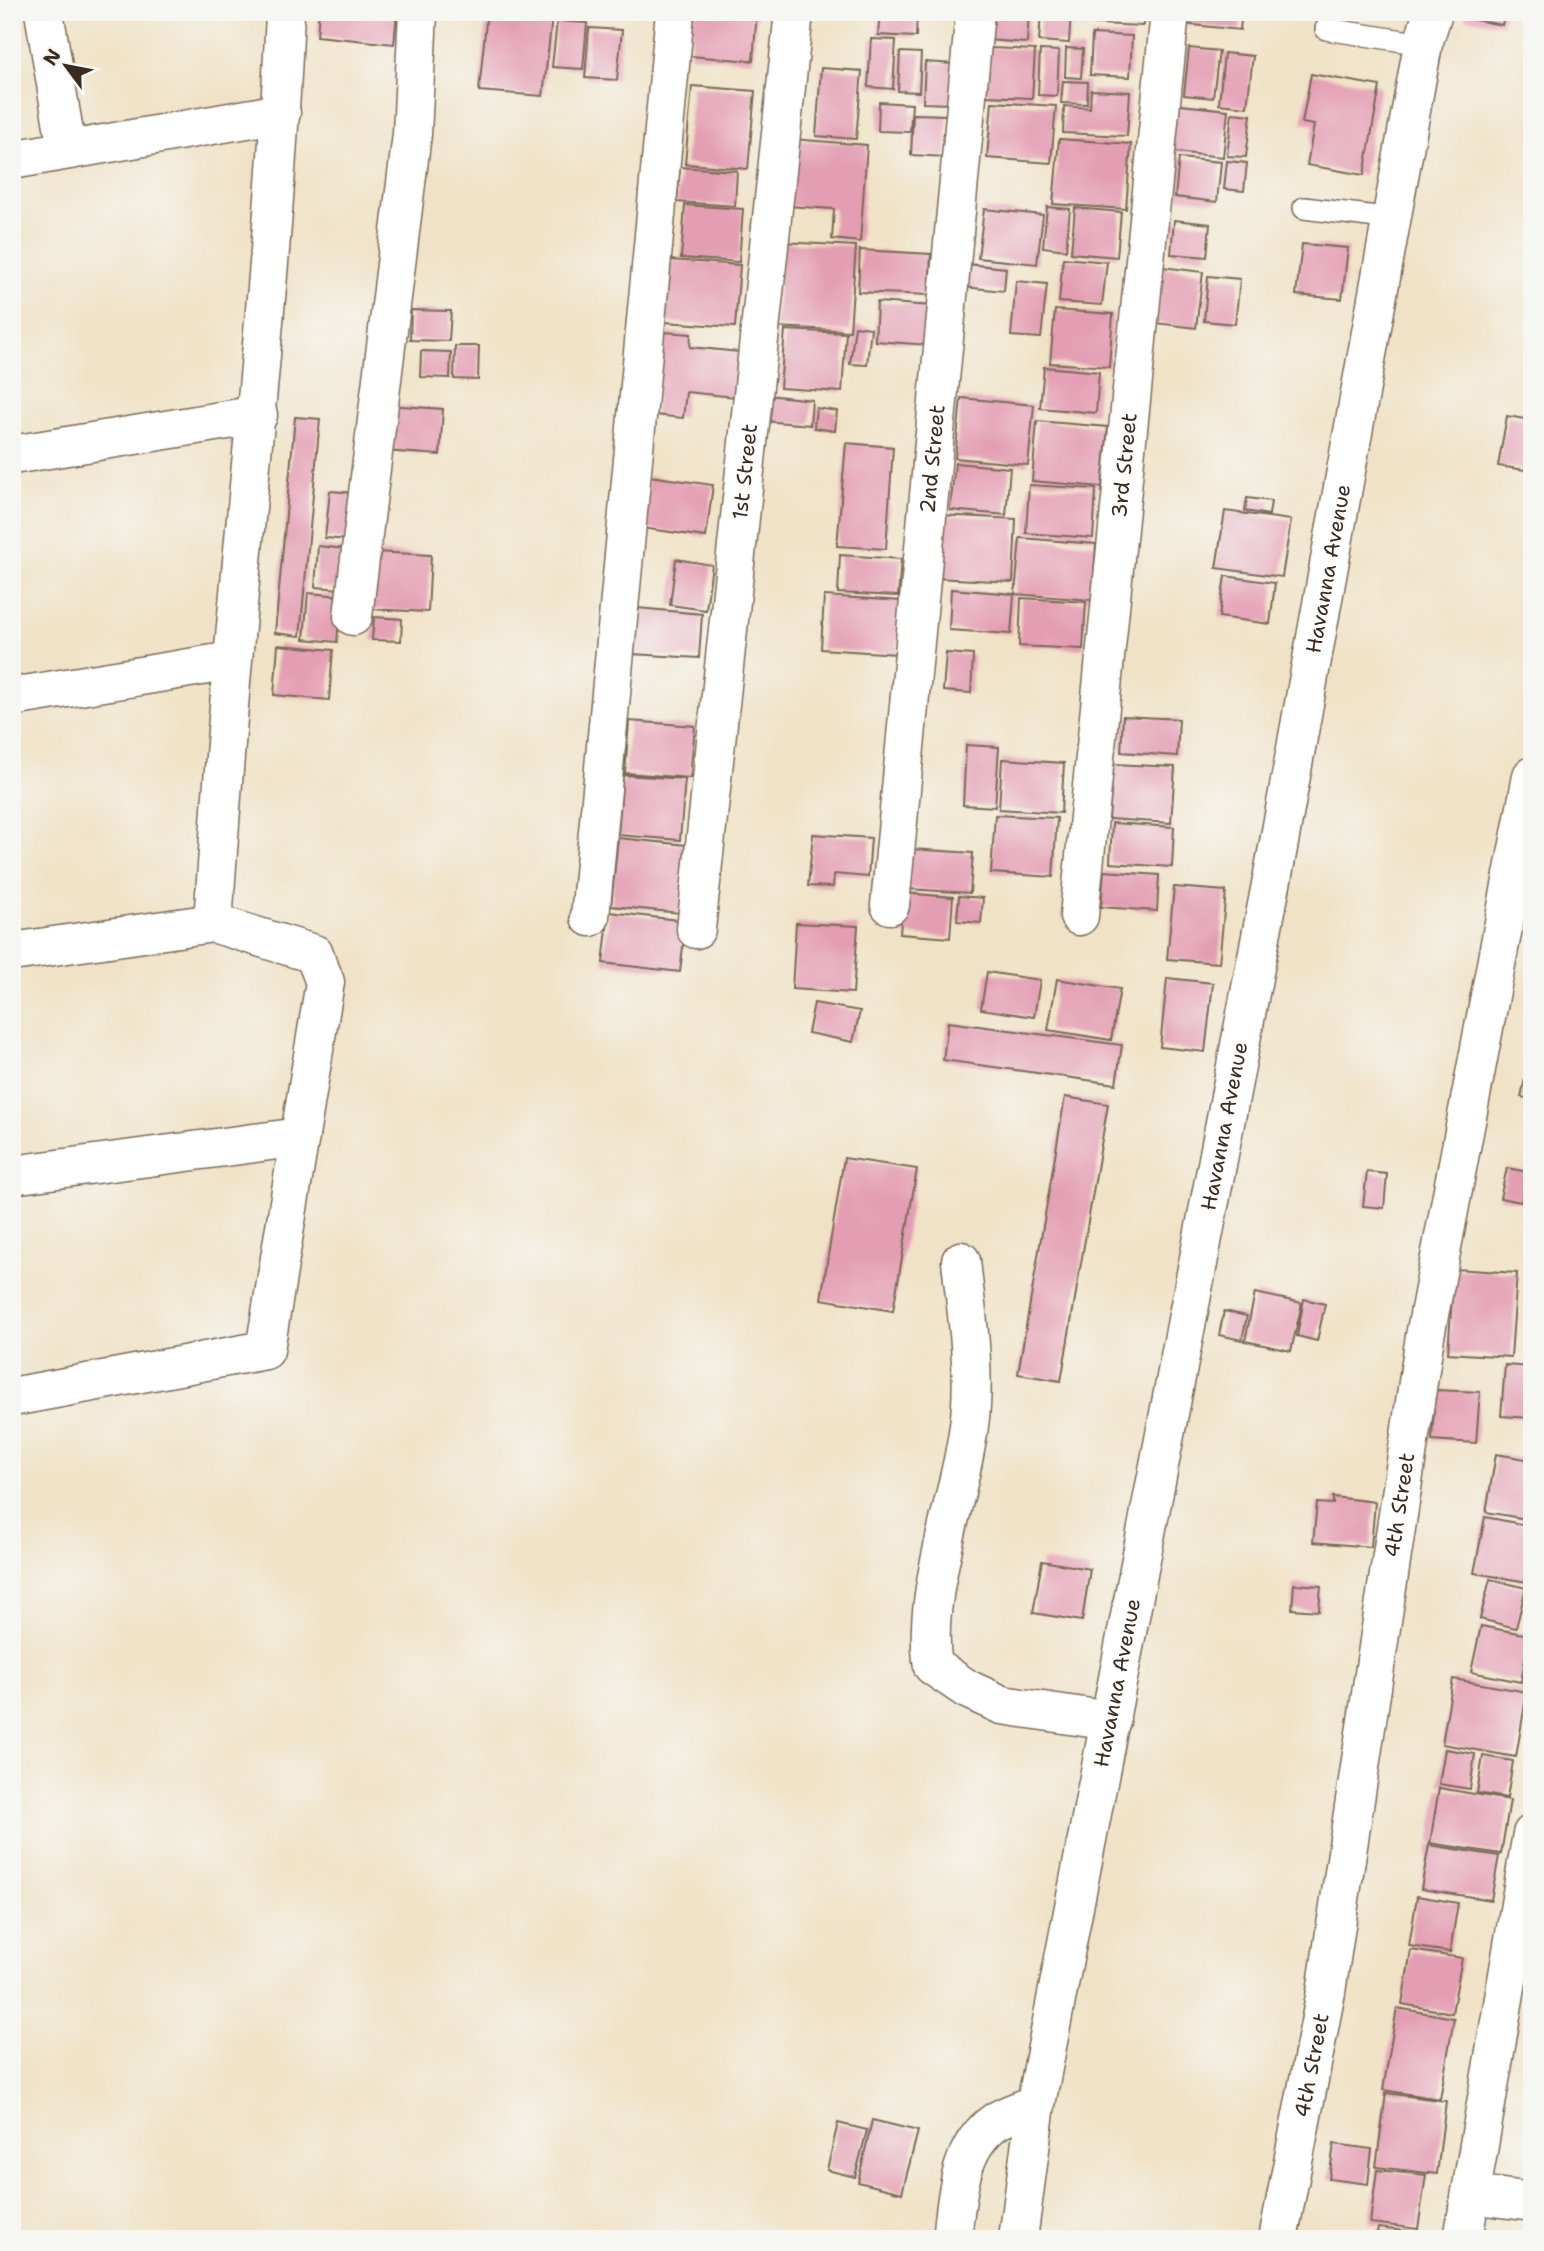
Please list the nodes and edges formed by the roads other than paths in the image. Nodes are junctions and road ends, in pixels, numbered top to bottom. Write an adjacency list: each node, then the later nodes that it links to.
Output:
1 (44, 12): 11 (street)
2 (285, 12): 10 (street)
3 (418, 12): 17 (street)
4 (675, 12): 22 (street)
5 (794, 12): 25 (street, 1st Street)
6 (975, 12): 21 (street, 2nd Street)
7 (1170, 12): 23 (street, 3rd Street)
8 (1428, 28): 9 (lane); 14 (street, Havanna Avenue)
9 (1325, 29)
10 (281, 113): 11 (street); 15 (street)
11 (67, 150): 12 (street)
12 (12, 160)
13 (1304, 208): 14 (lane)
14 (1393, 219): 31 (street, Havanna Avenue)
15 (258, 415): 16 (street); 18 (street)
16 (12, 455)
17 (353, 616)
18 (232, 661): 19 (street); 24 (street)
19 (12, 697)
20 (1532, 776): 38 (street, 4th Street)
21 (890, 905)
22 (590, 916)
23 (1079, 916)
24 (213, 923): 26 (street); 27 (street)
25 (696, 929)
26 (12, 952)
27 (300, 1137): 28 (street); 30 (street)
28 (12, 1175)
29 (961, 1261): 31 (street)
30 (12, 1397)
31 (1111, 1721): 33 (street, Havanna Avenue)
32 (1532, 1834): 34 (street)
33 (1036, 2104): 36 (street); 37 (street, Havanna Avenue)
34 (1471, 2194): 35 (street); 39 (street)
35 (1532, 2202)
36 (952, 2239)
37 (1018, 2239)
38 (1278, 2239)
39 (1463, 2239)

